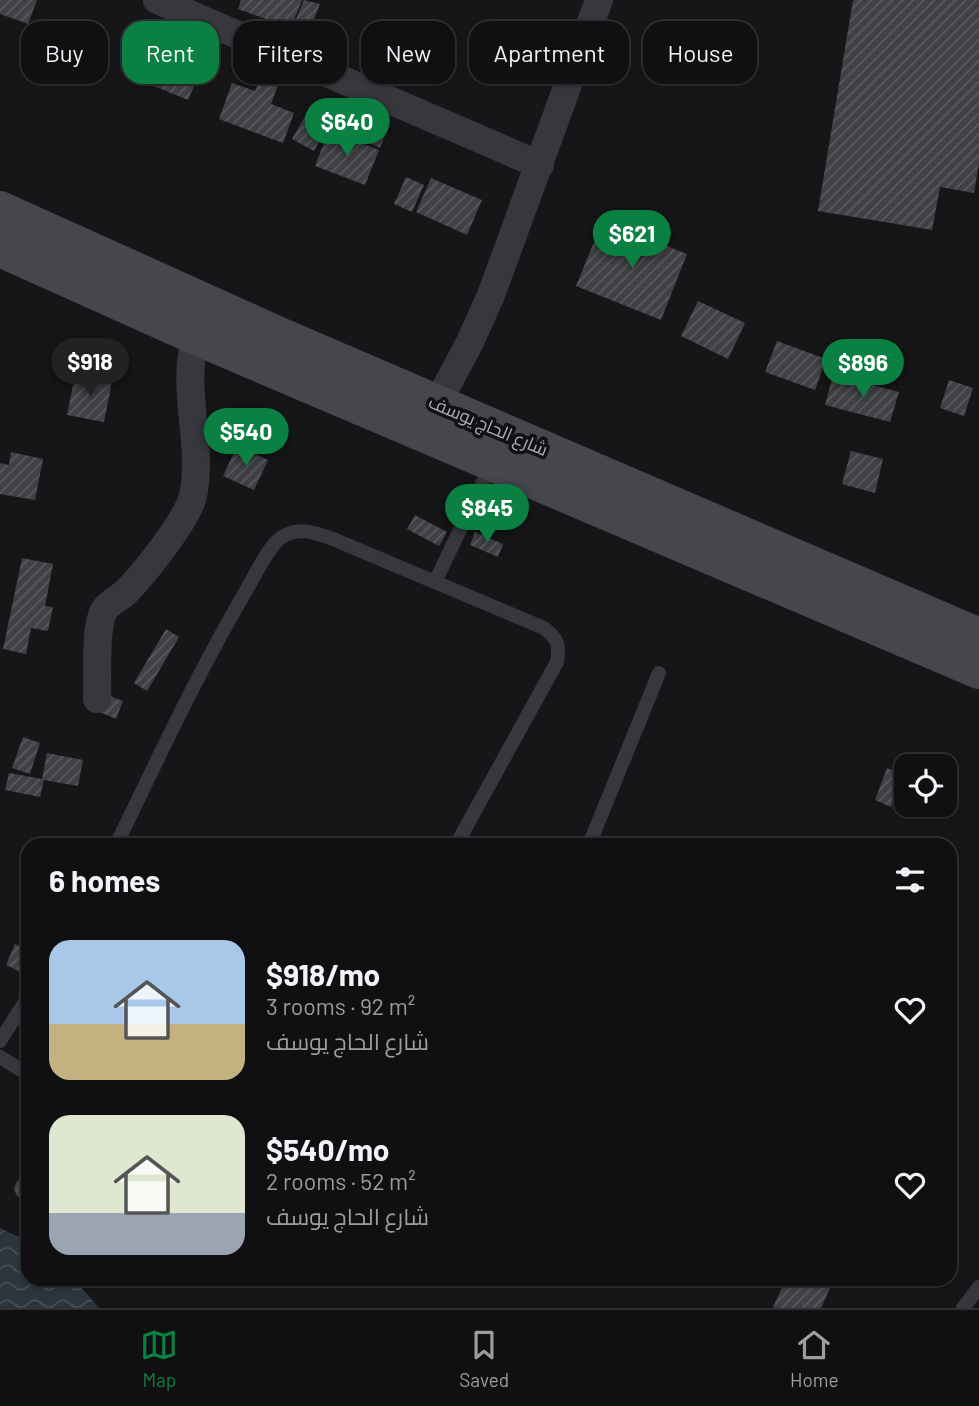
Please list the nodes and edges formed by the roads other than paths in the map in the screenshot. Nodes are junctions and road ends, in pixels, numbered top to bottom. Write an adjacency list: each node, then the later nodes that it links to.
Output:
1 (157, 0): 3 (street)
2 (599, 0): 3 (street)
3 (540, 165): 7 (street)
4 (0, 210): 7 (main road, شارع الحاج يوسف)
5 (0, 248): 6 (main road, شارع الحاج يوسف)
6 (196, 336): 8 (main road, شارع الحاج يوسف); 13 (street)
7 (437, 404): 10 (main road, شارع الحاج يوسف)
8 (492, 463): 9 (lane); 11 (main road, شارع الحاج يوسف)
9 (435, 582): 14 (lane); 15 (lane)
10 (979, 637)
11 (979, 670)
12 (659, 673): 16 (lane)
13 (97, 699)
14 (119, 838)
15 (460, 838)
16 (592, 838)
17 (21, 1008): 18 (lane)
18 (0, 1041)
19 (0, 1057): 20 (lane)
20 (21, 1070)
21 (979, 1287): 22 (lane)
22 (963, 1308)

